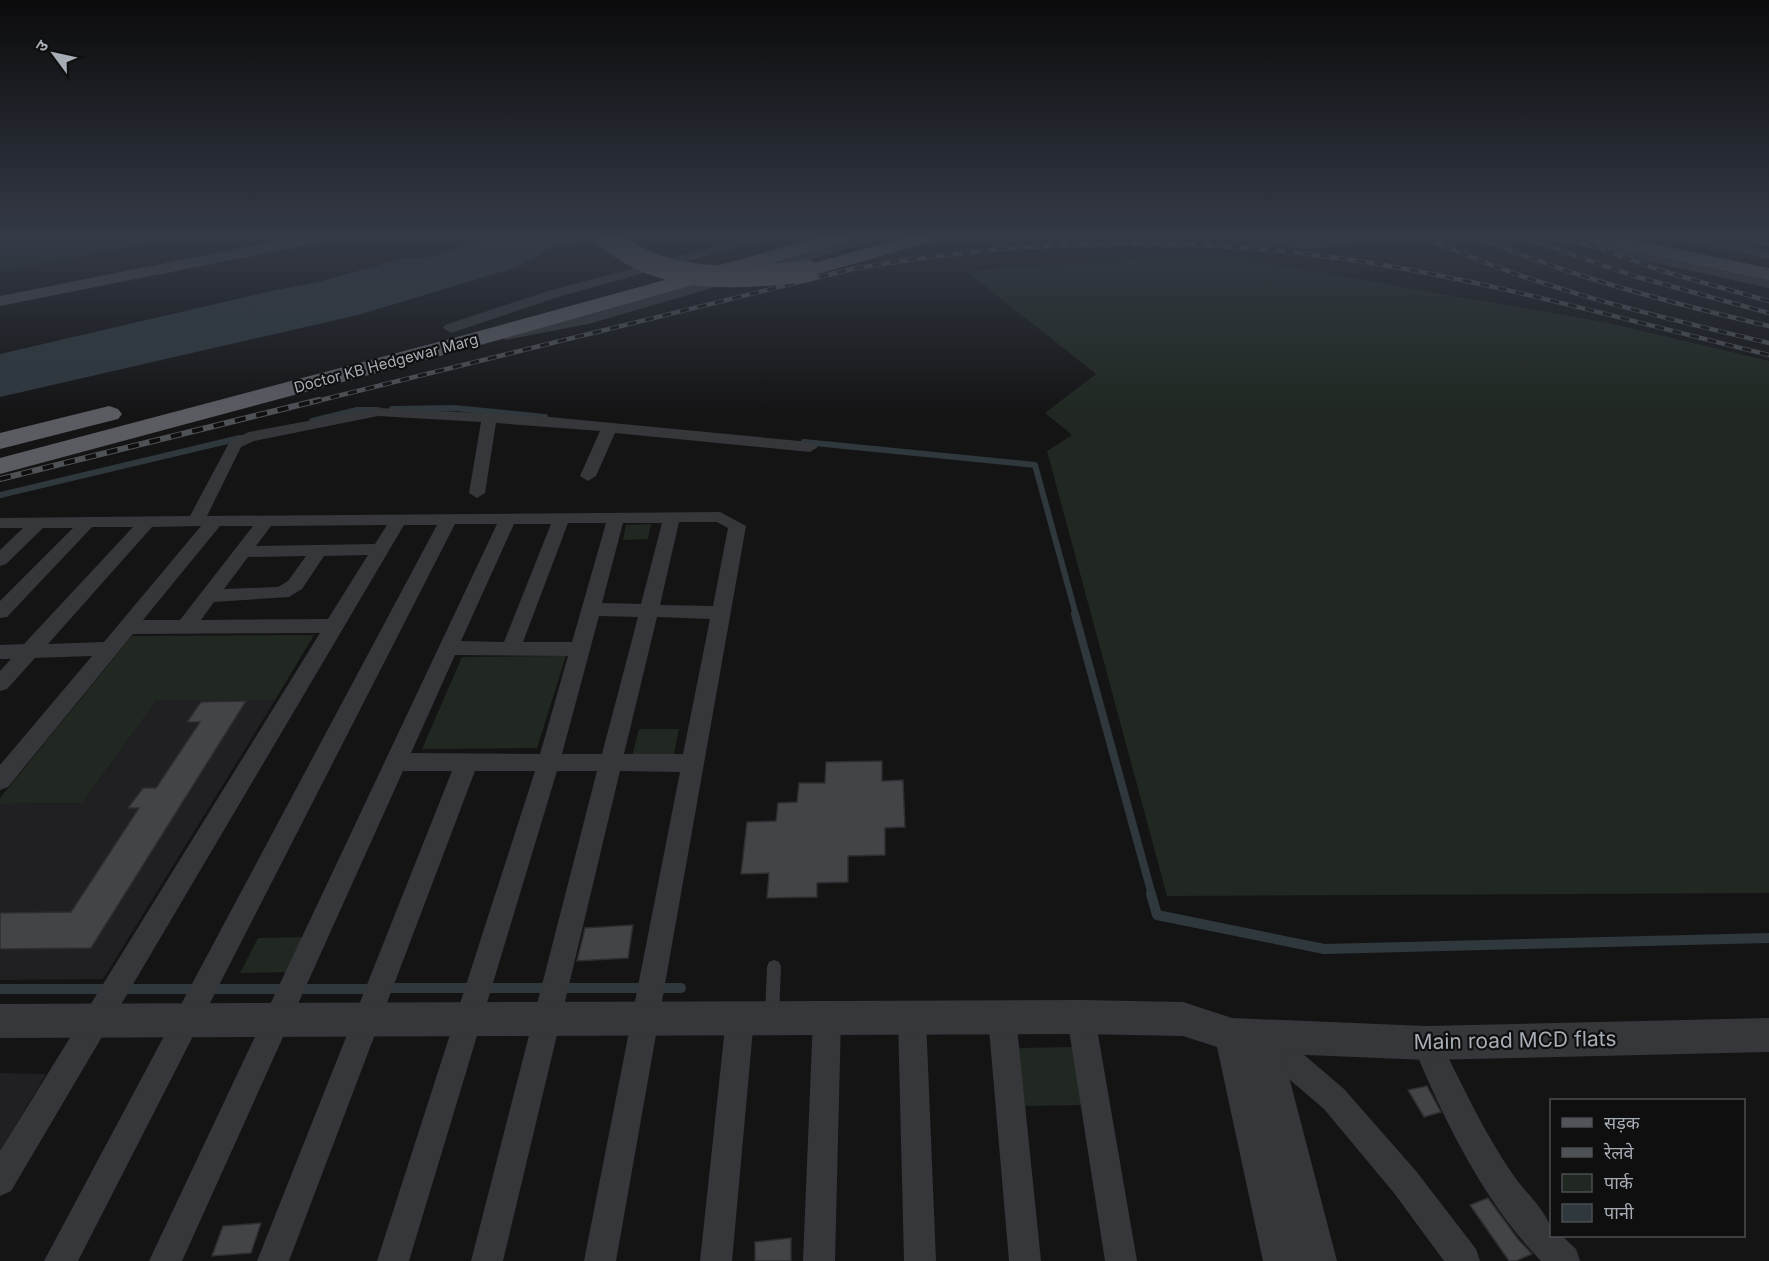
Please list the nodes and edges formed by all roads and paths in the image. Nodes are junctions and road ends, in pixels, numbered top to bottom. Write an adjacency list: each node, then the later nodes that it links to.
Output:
1 (21, 297): 6 (main road)
2 (547, 297): 8 (street)
3 (598, 297): 7 (highway, Doctor KB Hedgewar Marg, bridge)
4 (604, 297): 7 (highway, Doctor KB Hedgewar Marg, bridge)
5 (668, 297): 8 (street)
6 (0, 301)
7 (567, 306): 8 (highway, Doctor KB Hedgewar Marg)
8 (460, 335): 11 (highway, Doctor KB Hedgewar Marg); 13 (highway, Doctor KB Hedgewar Marg)
9 (489, 418): 10 (street); 15 (street); 25 (street)
10 (609, 428): 12 (street); 14 (street)
11 (0, 441)
12 (810, 447)
13 (0, 466)
14 (588, 476)
15 (477, 493)
16 (672, 517): 18 (street); 35 (street); 37 (street)
17 (562, 518): 18 (street); 21 (street); 42 (street)
18 (616, 518): 34 (street)
19 (399, 519): 20 (street); 23 (street); 29 (street)
20 (449, 519): 21 (street); 64 (street)
21 (508, 519): 41 (street)
22 (267, 520): 23 (street); 25 (street); 31 (street)
23 (322, 520): 30 (street)
24 (148, 521): 25 (street); 27 (street); 44 (street)
25 (205, 521): 40 (street)
26 (39, 522): 27 (street); 28 (street); 32 (street)
27 (88, 522): 36 (street)
28 (0, 523)
29 (381, 549): 30 (street); 39 (street)
30 (310, 550): 31 (street); 33 (street)
31 (242, 552): 33 (street)
32 (0, 560)
33 (209, 596): 38 (street)
34 (591, 609): 35 (street); 43 (street)
35 (649, 610): 37 (street); 51 (street)
36 (0, 612)
37 (721, 613): 52 (street)
38 (186, 626): 39 (street); 40 (street)
39 (334, 626): 63 (street)
40 (127, 627): 45 (street)
41 (448, 648): 42 (street); 48 (street)
42 (511, 648): 43 (street)
43 (579, 649): 50 (street)
44 (31, 650): 45 (street); 46 (street); 47 (street)
45 (109, 650): 53 (street)
46 (0, 652)
47 (0, 684)
48 (395, 762): 49 (street); 65 (street)
49 (467, 762): 50 (street); 66 (street)
50 (549, 762): 51 (street); 60 (street)
51 (611, 762): 52 (street); 61 (street)
52 (693, 763): 62 (street)
53 (0, 781)
54 (774, 967): 57 (lane)
55 (1002, 1017): 56 (street, Main road MCD flats); 59 (street, Main road MCD flats); 81 (street)
56 (1082, 1017): 69 (street, Main road MCD flats); 82 (street)
57 (756, 1018): 58 (street, Main road MCD flats); 62 (street, Main road MCD flats); 78 (street)
58 (827, 1018): 59 (street, Main road MCD flats); 79 (street)
59 (912, 1018): 80 (street)
60 (469, 1019): 61 (street, Main road MCD flats); 66 (street, Main road MCD flats); 75 (street)
61 (547, 1019): 62 (street, Main road MCD flats); 76 (street)
62 (646, 1019): 77 (street)
63 (97, 1020): 64 (street, Main road MCD flats); 67 (street, Main road MCD flats); 71 (street)
64 (187, 1020): 65 (street, Main road MCD flats); 72 (street)
65 (276, 1020): 66 (street, Main road MCD flats); 73 (street)
66 (367, 1020): 74 (street)
67 (0, 1021)
68 (1769, 1035): 70 (street, Main road MCD flats)
69 (1246, 1036): 70 (street, Main road MCD flats); 83 (street); 84 (street); 85 (street)
70 (1426, 1043): 86 (street)
71 (0, 1180)
72 (60, 1261)
73 (165, 1261)
74 (273, 1261)
75 (393, 1261)
76 (487, 1261)
77 (600, 1261)
78 (716, 1261)
79 (819, 1261)
80 (920, 1261)
81 (1026, 1261)
82 (1121, 1261)
83 (1283, 1261)
84 (1317, 1261)
85 (1464, 1261)
86 (1564, 1261)

